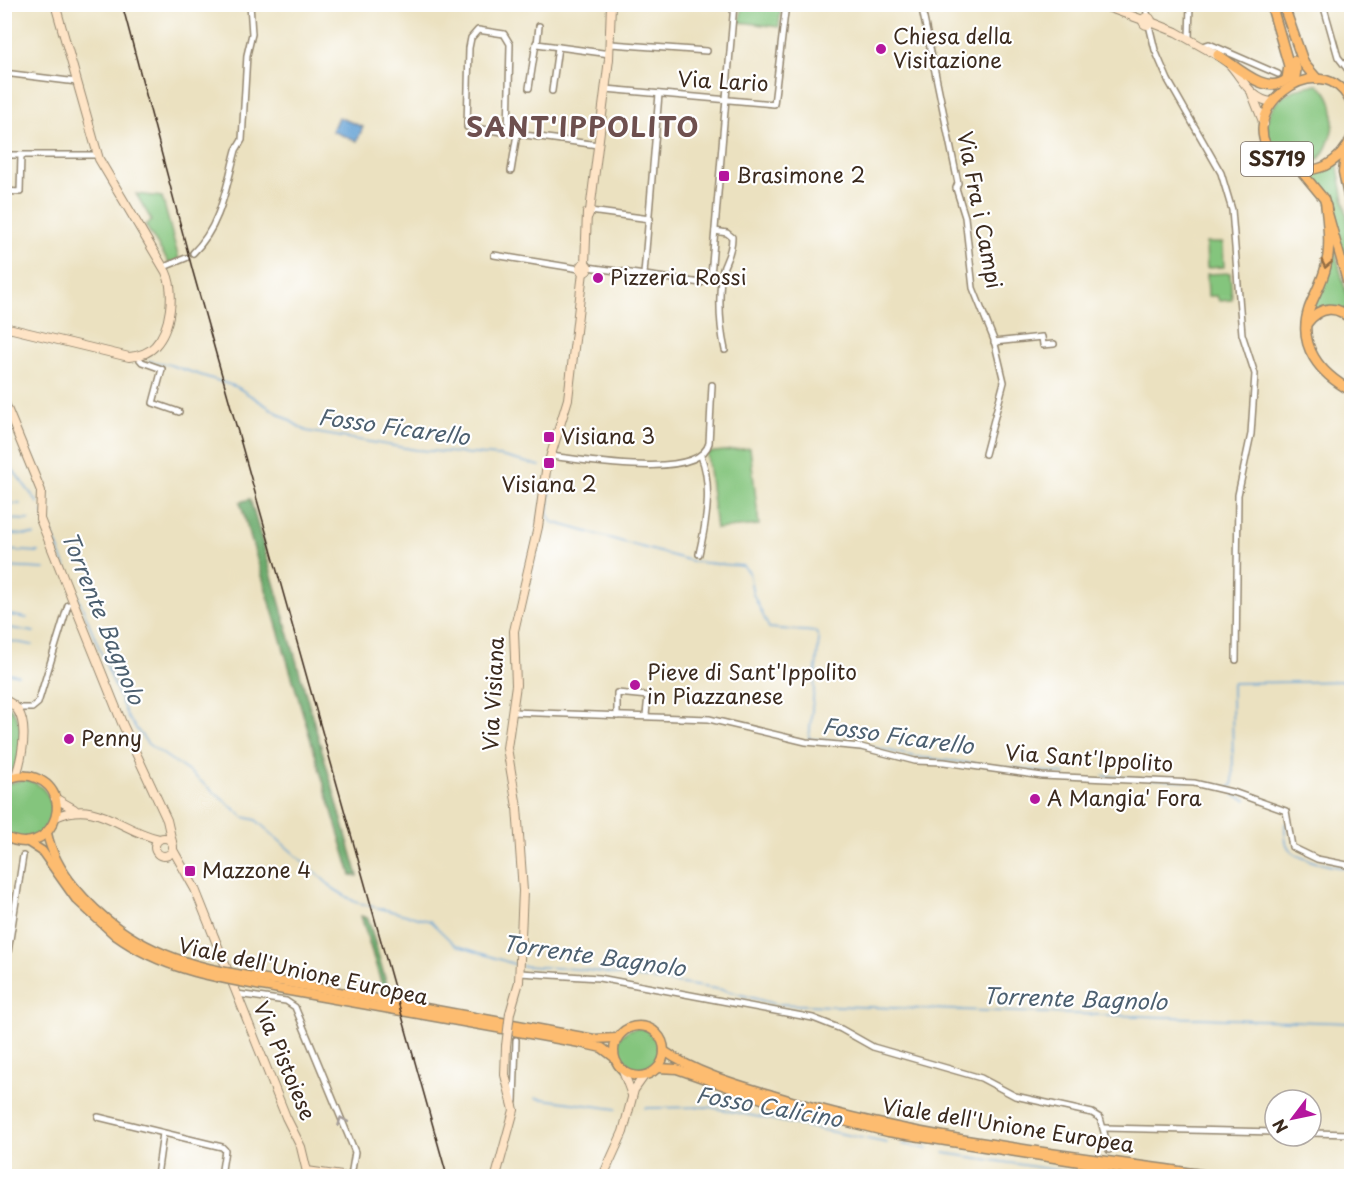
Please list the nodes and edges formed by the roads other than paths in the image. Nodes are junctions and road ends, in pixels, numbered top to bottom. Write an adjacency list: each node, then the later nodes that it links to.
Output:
1 (55, 4): 27 (street)
2 (250, 4): 54 (street)
3 (611, 4): 17 (street, Via Visiana)
4 (734, 4): 34 (street)
5 (786, 4): 34 (street, Via Lario)
6 (921, 4): 64 (street, Via Fra i Campi)
7 (1099, 4): 13 (street)
8 (1145, 4): 13 (street)
9 (1190, 4): 15 (street)
10 (1273, 4): 22 (highway); 28 (highway)
11 (1283, 4): 26 (highway)
12 (1323, 4): 25 (street)
13 (1148, 21): 15 (street); 77 (street)
14 (539, 26): 16 (street)
15 (1189, 38): 18 (street)
16 (536, 43): 19 (street); 29 (street)
17 (611, 44): 20 (street); 21 (street, Via Visiana)
18 (1203, 46): 22 (street); 24 (street)
19 (558, 47): 21 (street); 31 (street)
20 (707, 51)
21 (610, 54): 30 (street, Via Visiana)
22 (1218, 55): 32 (street)
23 (4, 73): 27 (street)
24 (1278, 74)
25 (1352, 75)
26 (1317, 79): 28 (main road); 36 (main road)
27 (77, 82): 45 (street)
28 (1294, 83): 35 (main road, SS719)
29 (530, 88)
30 (606, 89): 33 (street, Via Lario); 41 (street, Via Visiana)
31 (552, 91)
32 (1252, 93): 35 (street); 37 (street)
33 (659, 94): 34 (street, Via Lario); 52 (street)
34 (726, 101): 53 (street)
35 (1272, 102): 37 (main road, SS719)
36 (1351, 103)
37 (1264, 124): 46 (main road, SS719)
38 (508, 133): 38 (street); 39 (street)
39 (517, 134): 41 (street); 47 (street)
40 (1351, 137): 42 (main road, SS719)
41 (598, 145): 50 (street, Via Visiana)
42 (1346, 148): 46 (main road, SS719); 51 (main road, SS719)
43 (4, 155): 44 (street)
44 (21, 155): 45 (street); 48 (street)
45 (97, 155): 57 (street)
46 (1300, 170): 49 (main road, SS719)
47 (512, 171)
48 (4, 191)
49 (1326, 206): 60 (main road, SS719); 62 (highway, one-way to 62)
50 (589, 213): 52 (street); 58 (street, Via Visiana)
51 (1352, 215)
52 (650, 219): 59 (street)
53 (714, 231): 59 (street); 66 (street)
54 (193, 253)
55 (494, 255): 58 (street)
56 (186, 258): 57 (street)
57 (164, 267): 67 (street)
58 (584, 268): 59 (street); 73 (street, Via Visiana)
59 (644, 274)
60 (1352, 298)
61 (1352, 321): 62 (highway)
62 (1305, 325): 69 (highway)
63 (4, 327): 67 (street)
64 (994, 342): 65 (street); 72 (street, Via Fra i Campi)
65 (1054, 345)
66 (725, 350)
67 (137, 356): 71 (street)
68 (712, 385): 74 (street)
69 (1352, 392)
70 (4, 401): 92 (street)
71 (179, 412)
72 (986, 454)
73 (550, 456): 74 (street); 81 (street, Via Visiana)
74 (701, 456): 75 (street)
75 (699, 554)
76 (68, 605): 80 (street)
77 (1236, 660)
78 (4, 700): 79 (street)
79 (16, 707): 80 (street); 84 (street)
80 (32, 708): 84 (street)
81 (512, 712): 82 (street); 103 (street, Via Visiana)
82 (617, 716): 83 (street); 83 (street)
83 (646, 716): 101 (street, Via Sant'Ippolito)
84 (22, 719): 85 (street)
85 (22, 758): 86 (street); 87 (street)
86 (16, 776): 87 (main road); 88 (main road)
87 (31, 776): 89 (main road)
88 (4, 781)
89 (55, 798): 90 (street); 91 (main road)
90 (74, 809): 91 (street); 95 (street)
91 (56, 817): 93 (main road)
92 (167, 820): 96 (street); 99 (street)
93 (47, 833): 97 (main road); 102 (main road, Viale dell'Unione Europea)
94 (4, 836): 97 (main road)
95 (145, 836): 96 (street, Via Pistoiese); 98 (street)
96 (160, 839): 98 (street); 99 (street, Via Pistoiese)
97 (28, 842): 102 (main road, Viale dell'Unione Europea)
98 (156, 849): 99 (street, Via Pistoiese)
99 (171, 849): 106 (street, Via Pistoiese)
100 (23, 856): 104 (street)
101 (1352, 867)
102 (117, 932): 105 (main road, Viale dell'Unione Europea, bridge)
103 (519, 969): 115 (street, Via Visiana, bridge); 117 (street)
104 (4, 978)
105 (285, 986): 107 (main road, Viale dell'Unione Europea); 110 (main road, Viale dell'Unione Europea)
106 (237, 994): 123 (street, Via Pistoiese); 127 (street, one-way to 106)
107 (616, 1038): 109 (main road, Viale dell'Unione Europea); 110 (main road)
108 (516, 1040): 115 (street)
109 (664, 1051): 111 (main road); 131 (main road, Viale dell'Unione Europea)
110 (614, 1057): 112 (main road)
111 (658, 1068): 113 (main road); 130 (main road, Viale dell'Unione Europea)
112 (623, 1071): 113 (main road); 114 (street)
113 (644, 1076): 114 (street)
114 (632, 1096): 129 (street)
115 (514, 1110): 128 (street)
116 (98, 1117): 119 (street)
117 (1104, 1128): 118 (street); 122 (street)
118 (1263, 1132)
119 (163, 1133): 124 (street); 125 (street)
120 (1323, 1133): 121 (street)
121 (1352, 1134)
122 (1108, 1150)
123 (308, 1174): 126 (street)
124 (157, 1176)
125 (221, 1176)
126 (342, 1176)
127 (351, 1176)
128 (496, 1176)
129 (603, 1176)
130 (1169, 1176)
131 (1215, 1176)

